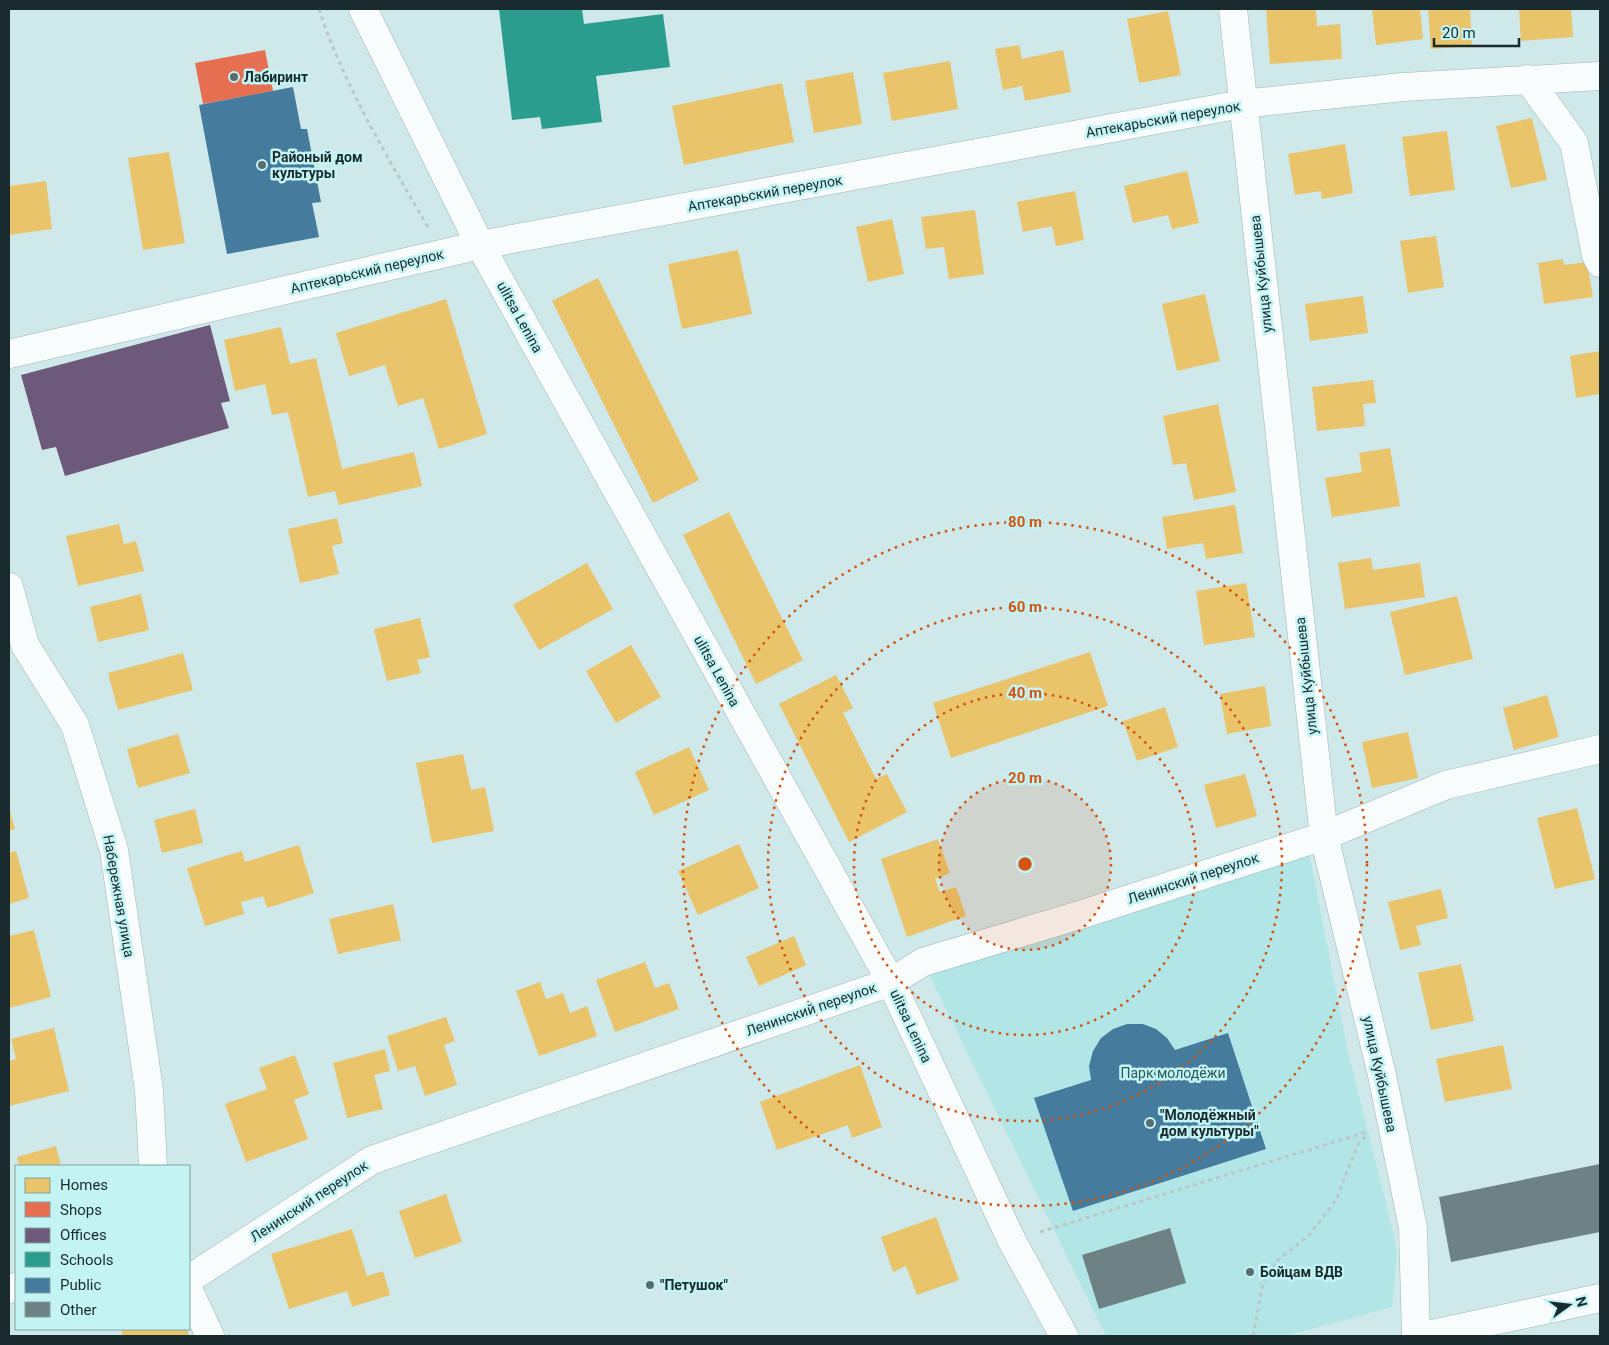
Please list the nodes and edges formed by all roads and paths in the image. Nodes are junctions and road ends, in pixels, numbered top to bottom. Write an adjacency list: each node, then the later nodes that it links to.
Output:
1 (319, 9): 8 (path)
2 (363, 9): 7 (street, ulitsa Lenina)
3 (1233, 9): 6 (street, улица Куйбышева)
4 (1600, 76): 5 (street, Аптекарьский переулок)
5 (1528, 79): 6 (street, Аптекарьский переулок); 9 (street)
6 (1242, 104): 7 (street, Аптекарьский переулок); 13 (street, улица Куйбышева)
7 (480, 246): 8 (street, Аптекарьский переулок); 14 (street, ulitsa Lenina)
8 (444, 254): 10 (street, Аптекарьский переулок)
9 (1600, 263)
10 (9, 354)
11 (9, 587): 15 (street, Набережная улица)
12 (1600, 749): 13 (street, Ленинский переулок)
13 (1324, 836): 14 (street, Ленинский переулок); 23 (street, улица Куйбышева)
14 (891, 982): 16 (street, ulitsa Lenina); 17 (street, Ленинский переулок)
15 (154, 1165)
16 (1012, 1241): 21 (street, ulitsa Lenina); 22 (path)
17 (190, 1278)
18 (190, 1293): 20 (street)
19 (1600, 1298): 24 (street)
20 (210, 1336)
21 (1064, 1336)
22 (1253, 1336)
23 (1416, 1336)
24 (1423, 1336)

